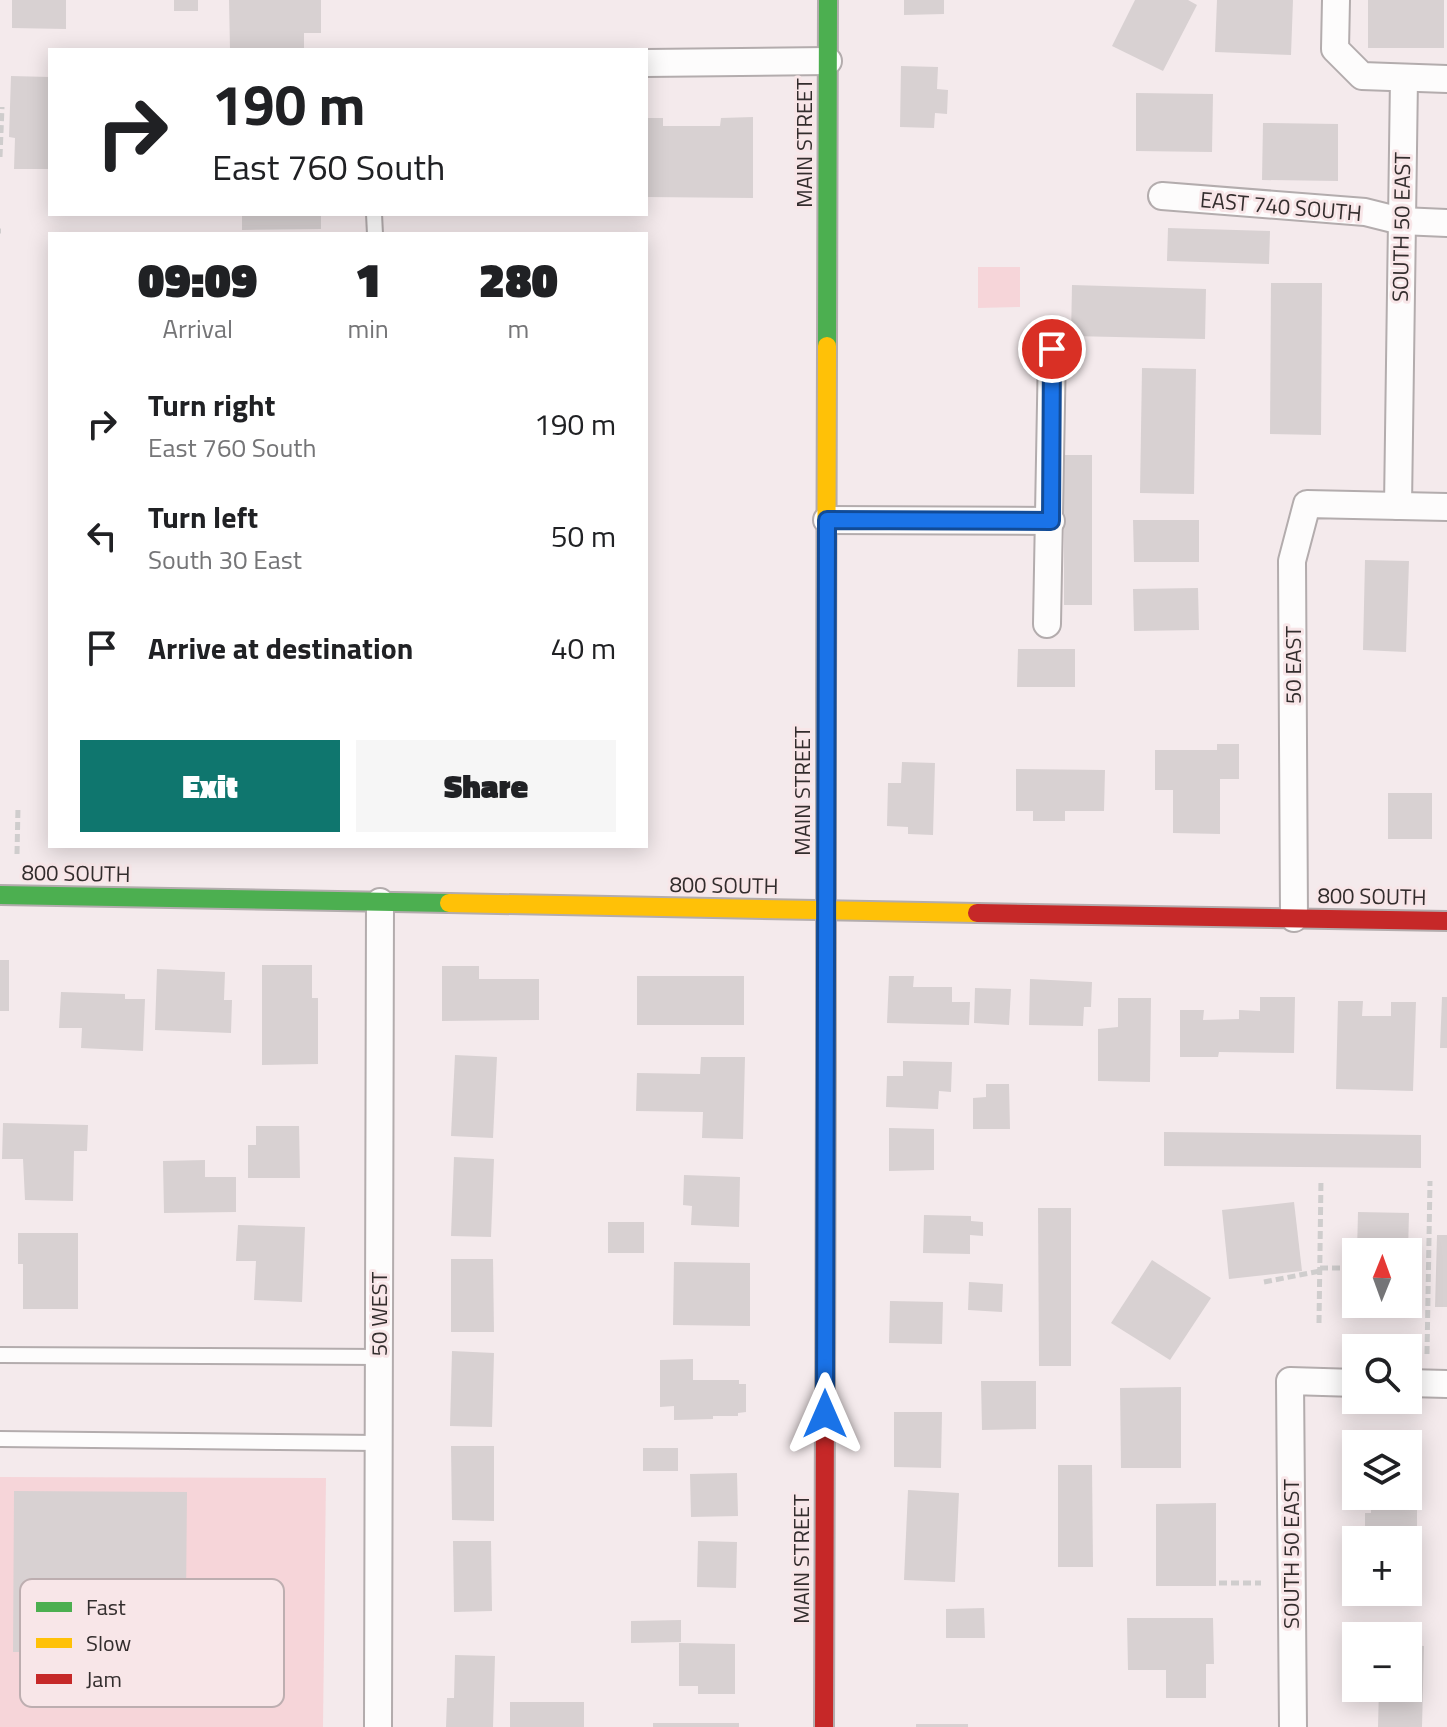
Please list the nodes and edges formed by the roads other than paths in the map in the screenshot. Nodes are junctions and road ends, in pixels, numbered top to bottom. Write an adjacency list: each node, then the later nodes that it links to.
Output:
1 (828, 0): 3 (street, MAIN STREET)
2 (1336, 0): 5 (street)
3 (828, 61): 4 (street); 13 (street, MAIN STREET)
4 (648, 63)
5 (1404, 78): 6 (street); 8 (street, SOUTH 50 EAST)
6 (1447, 79)
7 (1162, 196): 8 (street, EAST 740 SOUTH)
8 (1401, 221): 9 (street, EAST 740 SOUTH); 11 (street, SOUTH 50 EAST)
9 (1447, 223)
10 (1052, 349): 14 (street)
11 (1398, 506): 12 (street); 19 (street, 50 EAST)
12 (1447, 507)
13 (827, 520): 14 (street); 18 (street, MAIN STREET)
14 (1051, 521): 15 (street)
15 (1047, 624)
16 (0, 895): 17 (street, 800 SOUTH)
17 (380, 902): 18 (street, 800 SOUTH); 22 (street, 50 WEST)
18 (826, 911): 19 (street, 800 SOUTH); 29 (street, MAIN STREET)
19 (1294, 918): 20 (street, 800 SOUTH)
20 (1447, 921)
21 (0, 1355): 22 (lane)
22 (379, 1357): 27 (street, 50 WEST)
23 (1342, 1383): 30 (street, SOUTH 50 EAST)
24 (1422, 1383): 25 (street)
25 (1447, 1384)
26 (0, 1439): 27 (lane)
27 (378, 1443): 28 (street, 50 WEST)
28 (378, 1727)
29 (824, 1727)
30 (1293, 1727)

